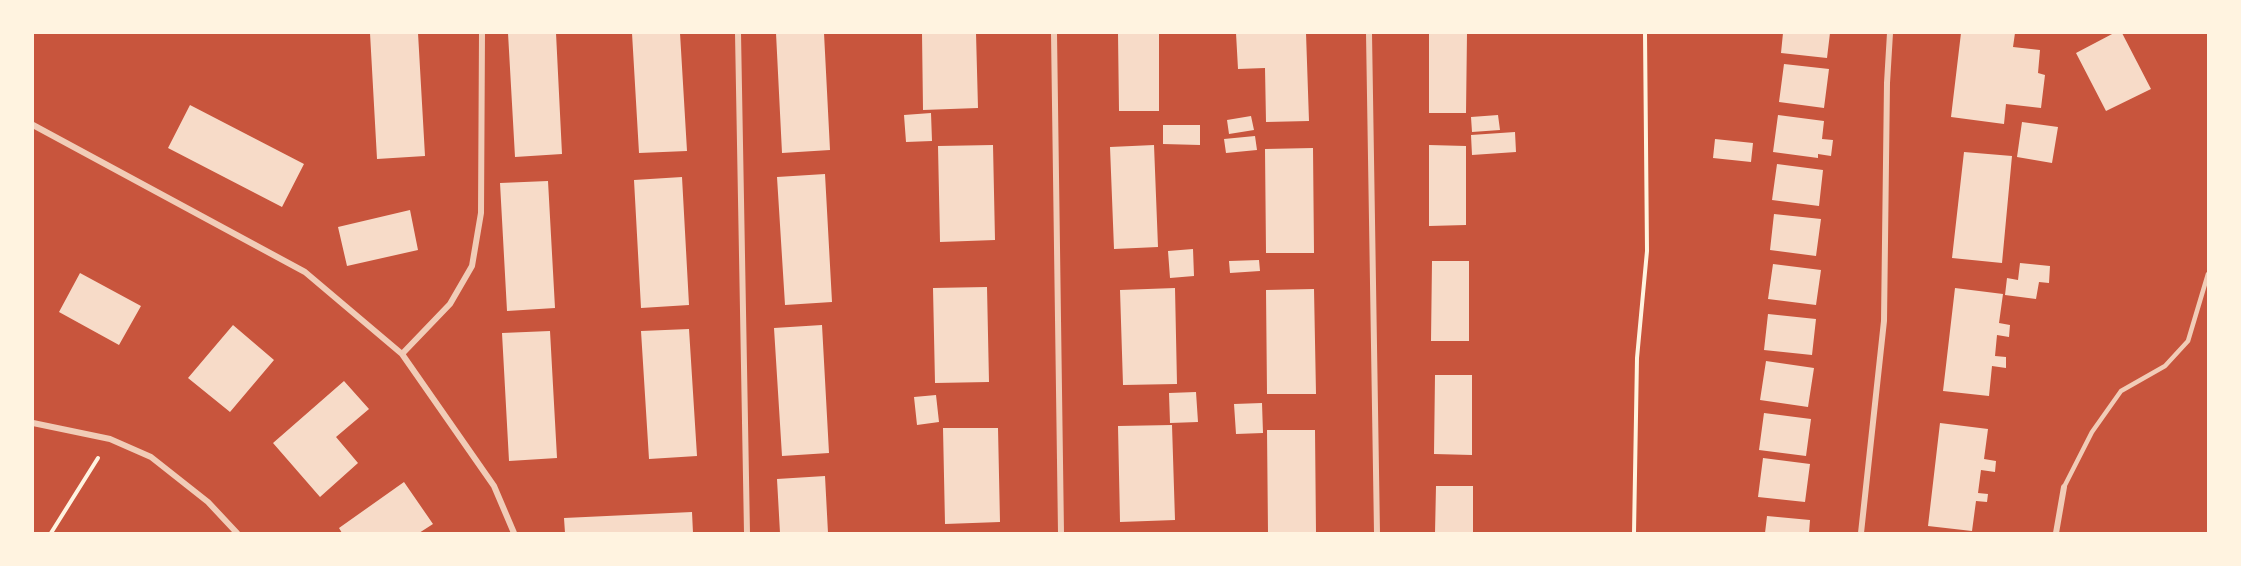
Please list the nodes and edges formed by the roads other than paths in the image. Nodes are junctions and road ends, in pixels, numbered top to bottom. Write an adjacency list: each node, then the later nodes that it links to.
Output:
1 (482, 33): 8 (street)
2 (738, 33): 13 (street)
3 (1054, 33): 14 (street)
4 (1369, 33): 15 (street)
5 (1890, 33): 16 (street)
6 (33, 125): 8 (street)
7 (2208, 274): 10 (lane)
8 (402, 354): 12 (street)
9 (33, 423): 11 (street)
10 (2064, 487): 17 (street)
11 (237, 533)
12 (514, 533)
13 (747, 533)
14 (1061, 533)
15 (1377, 533)
16 (1861, 533)
17 (2056, 533)

